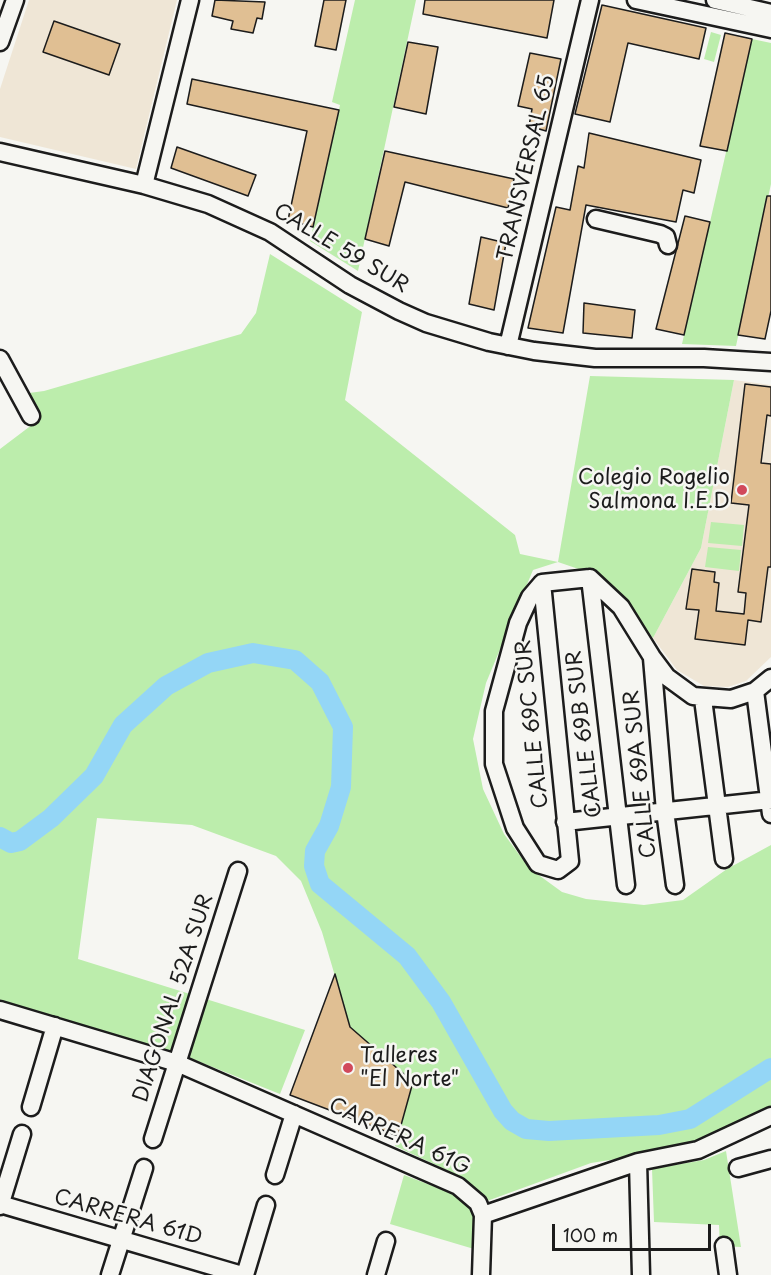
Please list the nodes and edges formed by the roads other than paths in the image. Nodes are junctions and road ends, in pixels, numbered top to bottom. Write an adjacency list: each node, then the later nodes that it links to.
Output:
1 (15, 0): 8 (street)
2 (190, 0): 10 (street)
3 (590, 0): 13 (street, TRANSVERSAL 65)
4 (636, 0): 7 (street)
5 (715, 0): 6 (street)
6 (771, 13)
7 (771, 29)
8 (0, 42)
9 (0, 152): 10 (street, CALLE 59 SUR)
10 (144, 185): 13 (street, CALLE 59 SUR)
11 (596, 219): 12 (street)
12 (668, 245)
13 (508, 346): 15 (street, CALLE 59 SUR)
14 (0, 359): 16 (street)
15 (771, 362)
16 (31, 416)
17 (590, 578): 18 (street); 19 (street); 26 (street, CALLE 69B SUR)
18 (542, 583): 27 (street, CALLE 69C SUR); 27 (street, CALLE 69C SUR)
19 (652, 657): 22 (street); 25 (street, CALLE 69A SUR)
20 (771, 678): 21 (street)
21 (755, 691): 22 (street); 24 (street)
22 (703, 699): 23 (street)
23 (717, 805): 24 (street); 25 (street); 28 (street)
24 (770, 805)
25 (665, 811): 26 (street); 31 (street, CALLE 69A SUR)
26 (617, 815): 27 (street); 30 (street, CALLE 69B SUR)
27 (565, 822)
28 (724, 859)
29 (238, 871): 34 (street, DIAGONAL 52A SUR)
30 (626, 885)
31 (675, 885)
32 (0, 1010): 33 (street, CARRERA 61G)
33 (56, 1026): 34 (street, CARRERA 61G); 35 (street)
34 (177, 1063): 36 (street, CARRERA 61G); 39 (street, DIAGONAL 52A SUR)
35 (31, 1107)
36 (294, 1114): 44 (street); 47 (street, CARRERA 61G)
37 (771, 1116): 41 (street)
38 (22, 1134): 45 (street)
39 (153, 1139)
40 (771, 1159): 43 (street)
41 (638, 1162): 47 (street); 55 (street)
42 (144, 1168): 48 (street)
43 (738, 1168)
44 (275, 1176)
45 (0, 1205): 48 (street, CARRERA 61D)
46 (266, 1205): 52 (street)
47 (483, 1215): 54 (street)
48 (121, 1239): 51 (street); 52 (street, CARRERA 61D)
49 (386, 1241): 53 (street)
50 (724, 1246): 56 (street)
51 (110, 1275)
52 (244, 1275)
53 (376, 1275)
54 (481, 1275)
55 (641, 1275)
56 (728, 1275)

